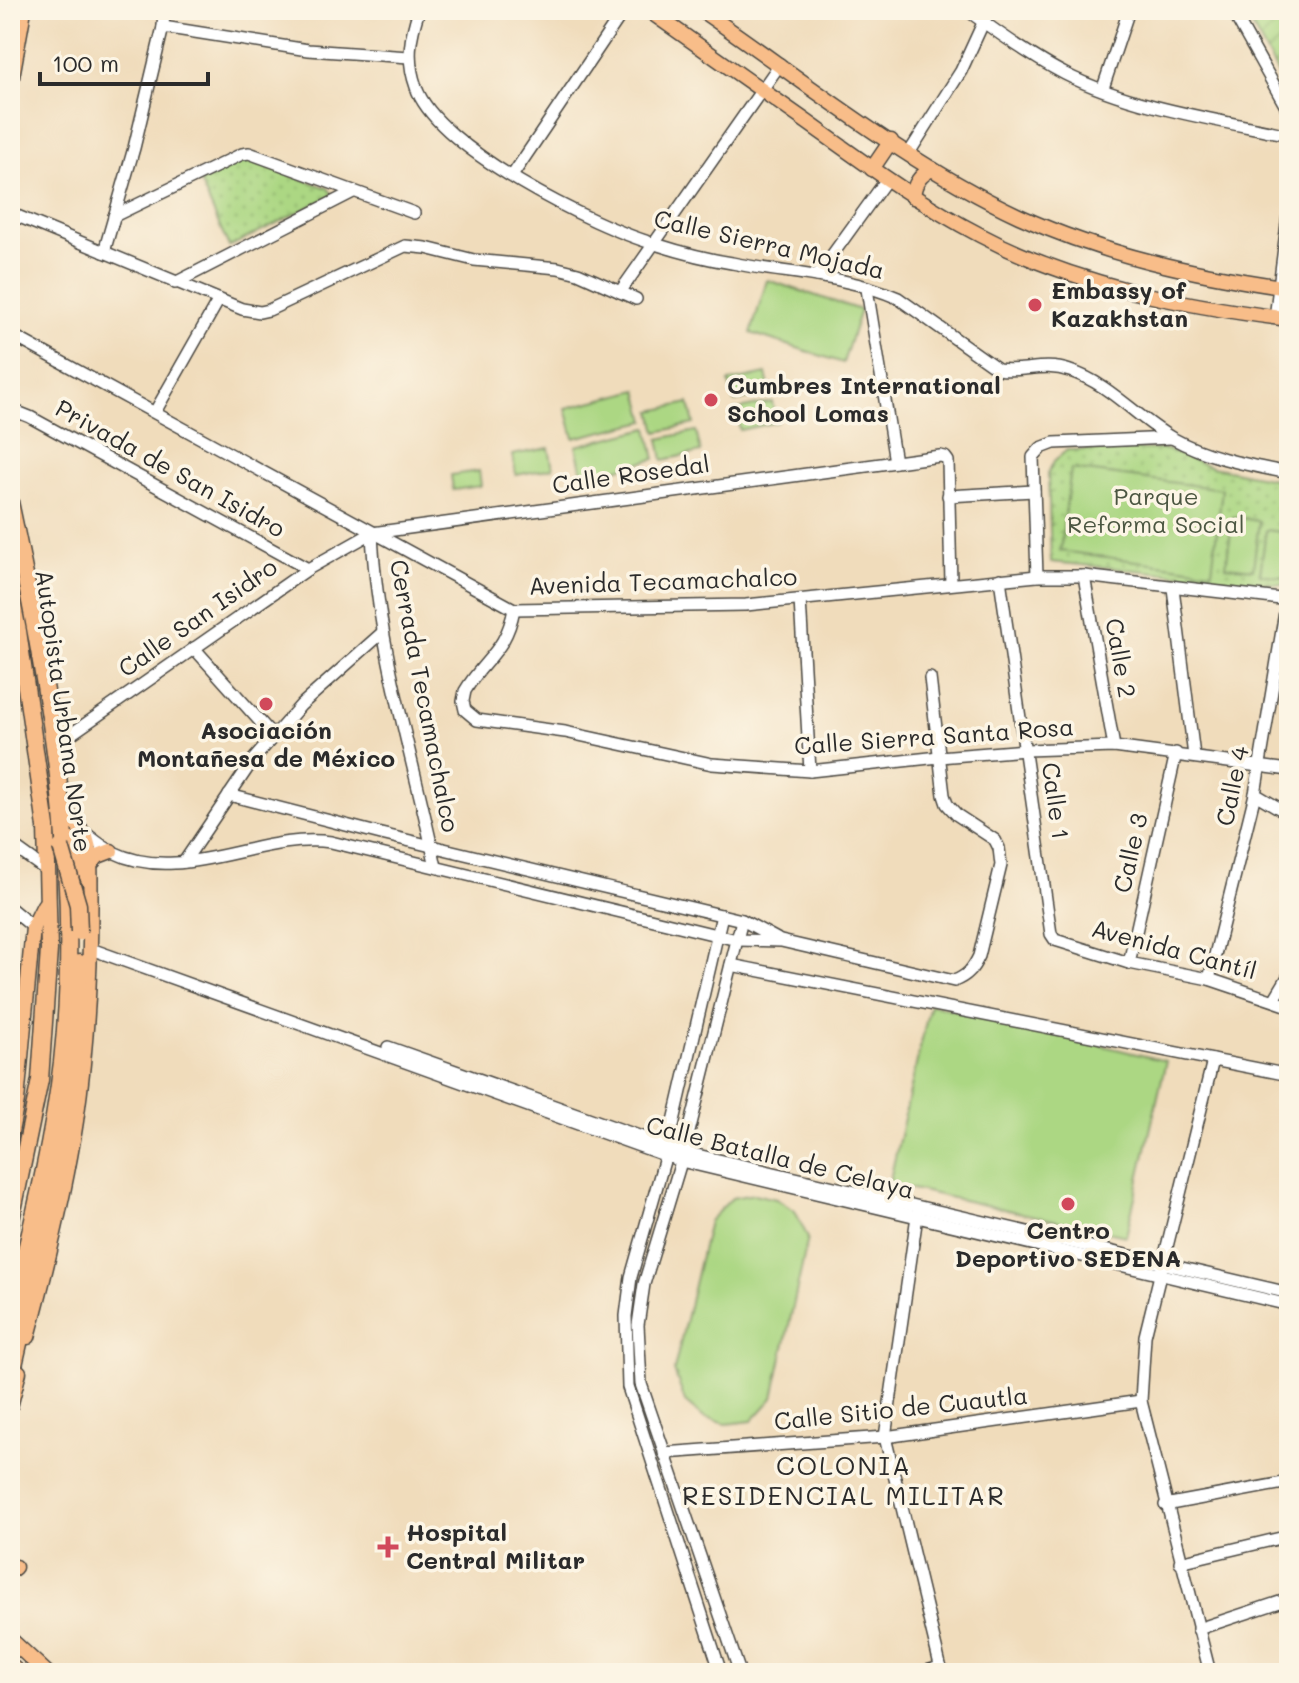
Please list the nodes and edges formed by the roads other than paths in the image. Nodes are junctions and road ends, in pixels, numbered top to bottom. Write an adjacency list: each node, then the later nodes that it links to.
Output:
1 (13, 10): 13 (highway)
2 (24, 10): 17 (main road)
3 (164, 10): 14 (street)
4 (419, 10): 15 (street, Calle Sierra Mojada)
5 (624, 10): 26 (street)
6 (648, 10): 19 (main road)
7 (701, 10): 16 (main road)
8 (967, 10): 12 (street)
9 (989, 10): 12 (street)
10 (1129, 10): 18 (street)
11 (1232, 10): 20 (street)
12 (985, 23): 18 (street); 23 (street)
13 (10, 26)
14 (163, 27): 15 (street); 33 (street)
15 (409, 57): 26 (street, Calle Sierra Mojada)
16 (780, 64): 19 (street); 22 (main road)
17 (10, 88)
18 (1103, 88): 21 (street)
19 (761, 89): 24 (main road); 34 (street)
20 (1289, 112)
21 (1289, 135)
22 (891, 141): 23 (main road); 24 (main road)
23 (909, 153): 25 (main road)
24 (872, 169): 27 (main road)
25 (932, 169): 29 (main road); 38 (main road)
26 (512, 176): 34 (street, Calle Sierra Mojada)
27 (887, 179): 29 (main road); 36 (street)
28 (353, 192): 32 (street); 33 (street); 37 (street)
29 (913, 197): 43 (main road)
30 (1289, 208): 38 (street)
31 (10, 213): 35 (street)
32 (414, 213)
33 (114, 216): 35 (street)
34 (653, 244): 36 (street, Calle Sierra Mojada); 40 (street)
35 (104, 252): 37 (street)
36 (817, 276): 39 (street, Calle Sierra Mojada)
37 (175, 283): 42 (street)
38 (1284, 287): 43 (street)
39 (867, 289): 47 (street, Calle Sierra Mojada); 48 (street)
40 (620, 292): 41 (street); 42 (street)
41 (636, 299)
42 (218, 301): 46 (street)
43 (1282, 318)
44 (10, 334): 46 (street, Avenida Tecamachalco)
45 (10, 409): 55 (street, Privada de San Isidro)
46 (155, 412): 54 (street, Avenida Tecamachalco)
47 (1172, 438): 49 (street, Calle Sierra Mojada); 50 (street)
48 (895, 462): 51 (street, Calle Rosedal); 54 (street, Calle Rosedal)
49 (1289, 473)
50 (1034, 491): 51 (street); 56 (street)
51 (948, 496): 59 (street)
52 (10, 502): 70 (highway)
53 (10, 524): 87 (highway, Autopista Urbana Norte)
54 (372, 533): 55 (street, Calle San Isidro); 64 (street, Avenida Tecamachalco); 65 (street, Cerrada Tecamachalco)
55 (308, 569): 67 (street, Calle San Isidro)
56 (1037, 576): 57 (street, Avenida Tecamachalco); 58 (street, Avenida Tecamachalco)
57 (1084, 576): 60 (street, Avenida Tecamachalco); 71 (street, Calle 2)
58 (1000, 579): 59 (street, Avenida Tecamachalco); 72 (street, Calle 1)
59 (951, 583): 62 (street, Avenida Tecamachalco)
60 (1173, 588): 63 (street, Avenida Tecamachalco); 74 (street)
61 (10, 591): 117 (highway, Autopista Urbana Norte)
62 (800, 600): 64 (street, Avenida Tecamachalco); 78 (street)
63 (1288, 600): 76 (street, Calle 4)
64 (514, 609): 78 (street, Calle Sierra Santa Rosa)
65 (383, 632): 69 (street); 86 (street, Cerrada Tecamachalco)
66 (10, 635): 91 (highway)
67 (194, 648): 69 (street); 70 (street, Calle San Isidro)
68 (930, 678): 75 (street)
69 (274, 737): 80 (street)
70 (54, 746): 81 (highway)
71 (1114, 747): 72 (street, Calle Sierra Santa Rosa); 73 (street, Calle Sierra Santa Rosa)
72 (1026, 750): 75 (street, Calle Sierra Santa Rosa); 99 (street, Calle 1)
73 (1176, 753): 74 (street, Calle Sierra Santa Rosa); 104 (street, Calle 3)
74 (1194, 756): 76 (street, Calle Sierra Santa Rosa)
75 (939, 757): 78 (street, Calle Sierra Santa Rosa); 102 (street)
76 (1261, 766): 77 (street, Calle Sierra Santa Rosa); 79 (street, Calle 4)
77 (1289, 770)
78 (810, 771)
79 (1255, 794): 82 (street); 107 (street, Calle 4)
80 (229, 795): 84 (street); 90 (street)
81 (64, 804): 83 (main road); 93 (highway); 122 (highway)
82 (1289, 814)
83 (82, 830): 88 (street); 93 (main road)
84 (381, 834): 86 (street); 89 (street)
85 (10, 844): 91 (street)
86 (432, 845): 92 (street, Cerrada Tecamachalco); 96 (street)
87 (61, 847): 119 (highway, Autopista Urbana Norte, bridge); 123 (highway, bridge)
88 (111, 851): 90 (street); 93 (main road)
89 (376, 853): 90 (street); 92 (street)
90 (184, 862)
91 (42, 867): 94 (highway)
92 (436, 867): 100 (street)
93 (89, 872): 103 (main road)
94 (44, 905): 98 (main road); 115 (highway)
95 (10, 908): 98 (street)
96 (722, 915): 97 (street); 100 (street)
97 (742, 920): 101 (street); 102 (street)
98 (33, 927): 112 (main road)
99 (1051, 934): 104 (street, Avenida Cantíl)
100 (718, 936): 101 (street); 113 (street)
101 (737, 940): 102 (street); 105 (street)
102 (781, 941)
103 (91, 945): 113 (street, Calle Batalla de Celaya); 125 (main road)
104 (1129, 963): 107 (street, Avenida Cantíl)
105 (731, 965): 110 (street); 114 (street)
106 (1289, 975): 108 (street)
107 (1209, 979): 108 (street, Avenida Cantíl)
108 (1274, 1000): 109 (street, Avenida Cantíl)
109 (1289, 1006)
110 (1213, 1060): 111 (street); 118 (street)
111 (1289, 1075)
112 (10, 1137)
113 (667, 1152): 114 (street, Calle Batalla de Celaya); 139 (street)
114 (682, 1157): 116 (street, Calle Batalla de Celaya); 118 (street, Calle Batalla de Celaya); 127 (street)
115 (10, 1194)
116 (917, 1216): 118 (street, Calle Batalla de Celaya); 126 (street)
117 (10, 1225)
118 (1160, 1269): 120 (street, Calle Batalla de Celaya); 121 (street, Calle Batalla de Celaya); 124 (street)
119 (10, 1286)
120 (1289, 1293)
121 (1289, 1305)
122 (10, 1317)
123 (10, 1383)
124 (1141, 1401): 126 (street, Calle Sitio de Cuautla); 129 (street)
125 (10, 1407)
126 (885, 1437): 127 (street, Calle Sitio de Cuautla); 136 (street)
127 (664, 1453): 140 (street)
128 (1289, 1482): 129 (street)
129 (1165, 1505): 131 (street)
130 (1289, 1536): 131 (street)
131 (1180, 1562): 133 (street)
132 (1289, 1599): 133 (street)
133 (1198, 1629): 142 (street)
134 (10, 1639): 138 (main road)
135 (10, 1665): 137 (main road)
136 (941, 1670): 141 (street)
137 (19, 1673)
138 (47, 1673)
139 (721, 1673)
140 (740, 1673)
141 (919, 1673)
142 (1210, 1673)

